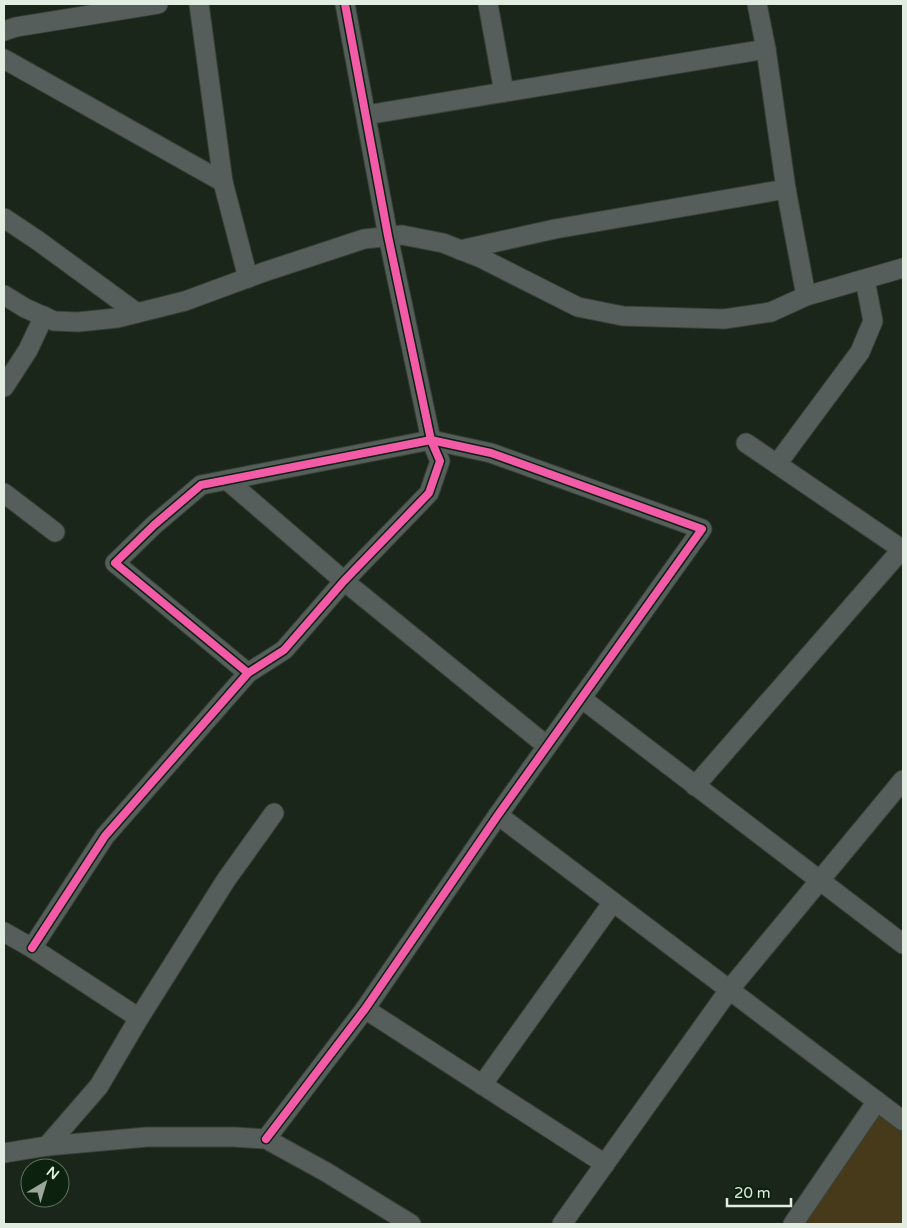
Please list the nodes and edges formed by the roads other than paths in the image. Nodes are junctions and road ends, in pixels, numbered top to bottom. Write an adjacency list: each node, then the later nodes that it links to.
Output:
1 (158, 4): 6 (street)
2 (199, 4): 11 (street)
3 (345, 4): 10 (street)
4 (488, 4): 9 (street)
5 (757, 4): 7 (street)
6 (4, 32)
7 (766, 49): 9 (street); 12 (street)
8 (4, 59): 11 (street)
9 (504, 92): 10 (street)
10 (366, 115): 14 (street)
11 (223, 182): 17 (street)
12 (786, 189): 15 (street); 20 (street)
13 (4, 218): 21 (street)
14 (388, 236): 15 (street); 17 (street); 24 (street)
15 (460, 250): 20 (street)
16 (903, 268): 18 (street)
17 (248, 278): 21 (street)
18 (865, 280): 20 (street); 26 (street)
19 (4, 296): 22 (street)
20 (806, 296)
21 (137, 313): 22 (street)
22 (44, 316): 23 (street)
23 (4, 387)
24 (431, 440): 27 (street); 31 (street); 33 (street)
25 (746, 444): 26 (street)
26 (777, 464): 30 (street)
27 (228, 480): 31 (street); 32 (street)
28 (4, 493): 29 (street)
29 (55, 532)
30 (903, 549): 36 (street)
31 (344, 581): 32 (street); 34 (street)
32 (248, 673): 43 (street)
33 (581, 698): 34 (street); 36 (street)
34 (547, 746): 38 (street)
35 (903, 780): 39 (street)
36 (696, 786): 39 (street)
37 (274, 813): 46 (street)
38 (498, 815): 40 (street); 45 (street)
39 (820, 881): 42 (street); 44 (street)
40 (613, 902): 44 (street); 47 (street)
41 (4, 932): 43 (street)
42 (903, 944)
43 (32, 948): 46 (street)
44 (729, 990): 48 (street); 53 (street)
45 (365, 1010): 47 (street); 50 (street)
46 (139, 1018): 51 (street)
47 (482, 1085): 53 (street)
48 (877, 1101): 49 (street); 56 (street)
49 (903, 1121)
50 (266, 1140): 51 (street); 54 (street)
51 (47, 1146): 52 (street)
52 (4, 1153)
53 (605, 1164): 55 (street)
54 (408, 1223)
55 (562, 1224)
56 (793, 1224)

